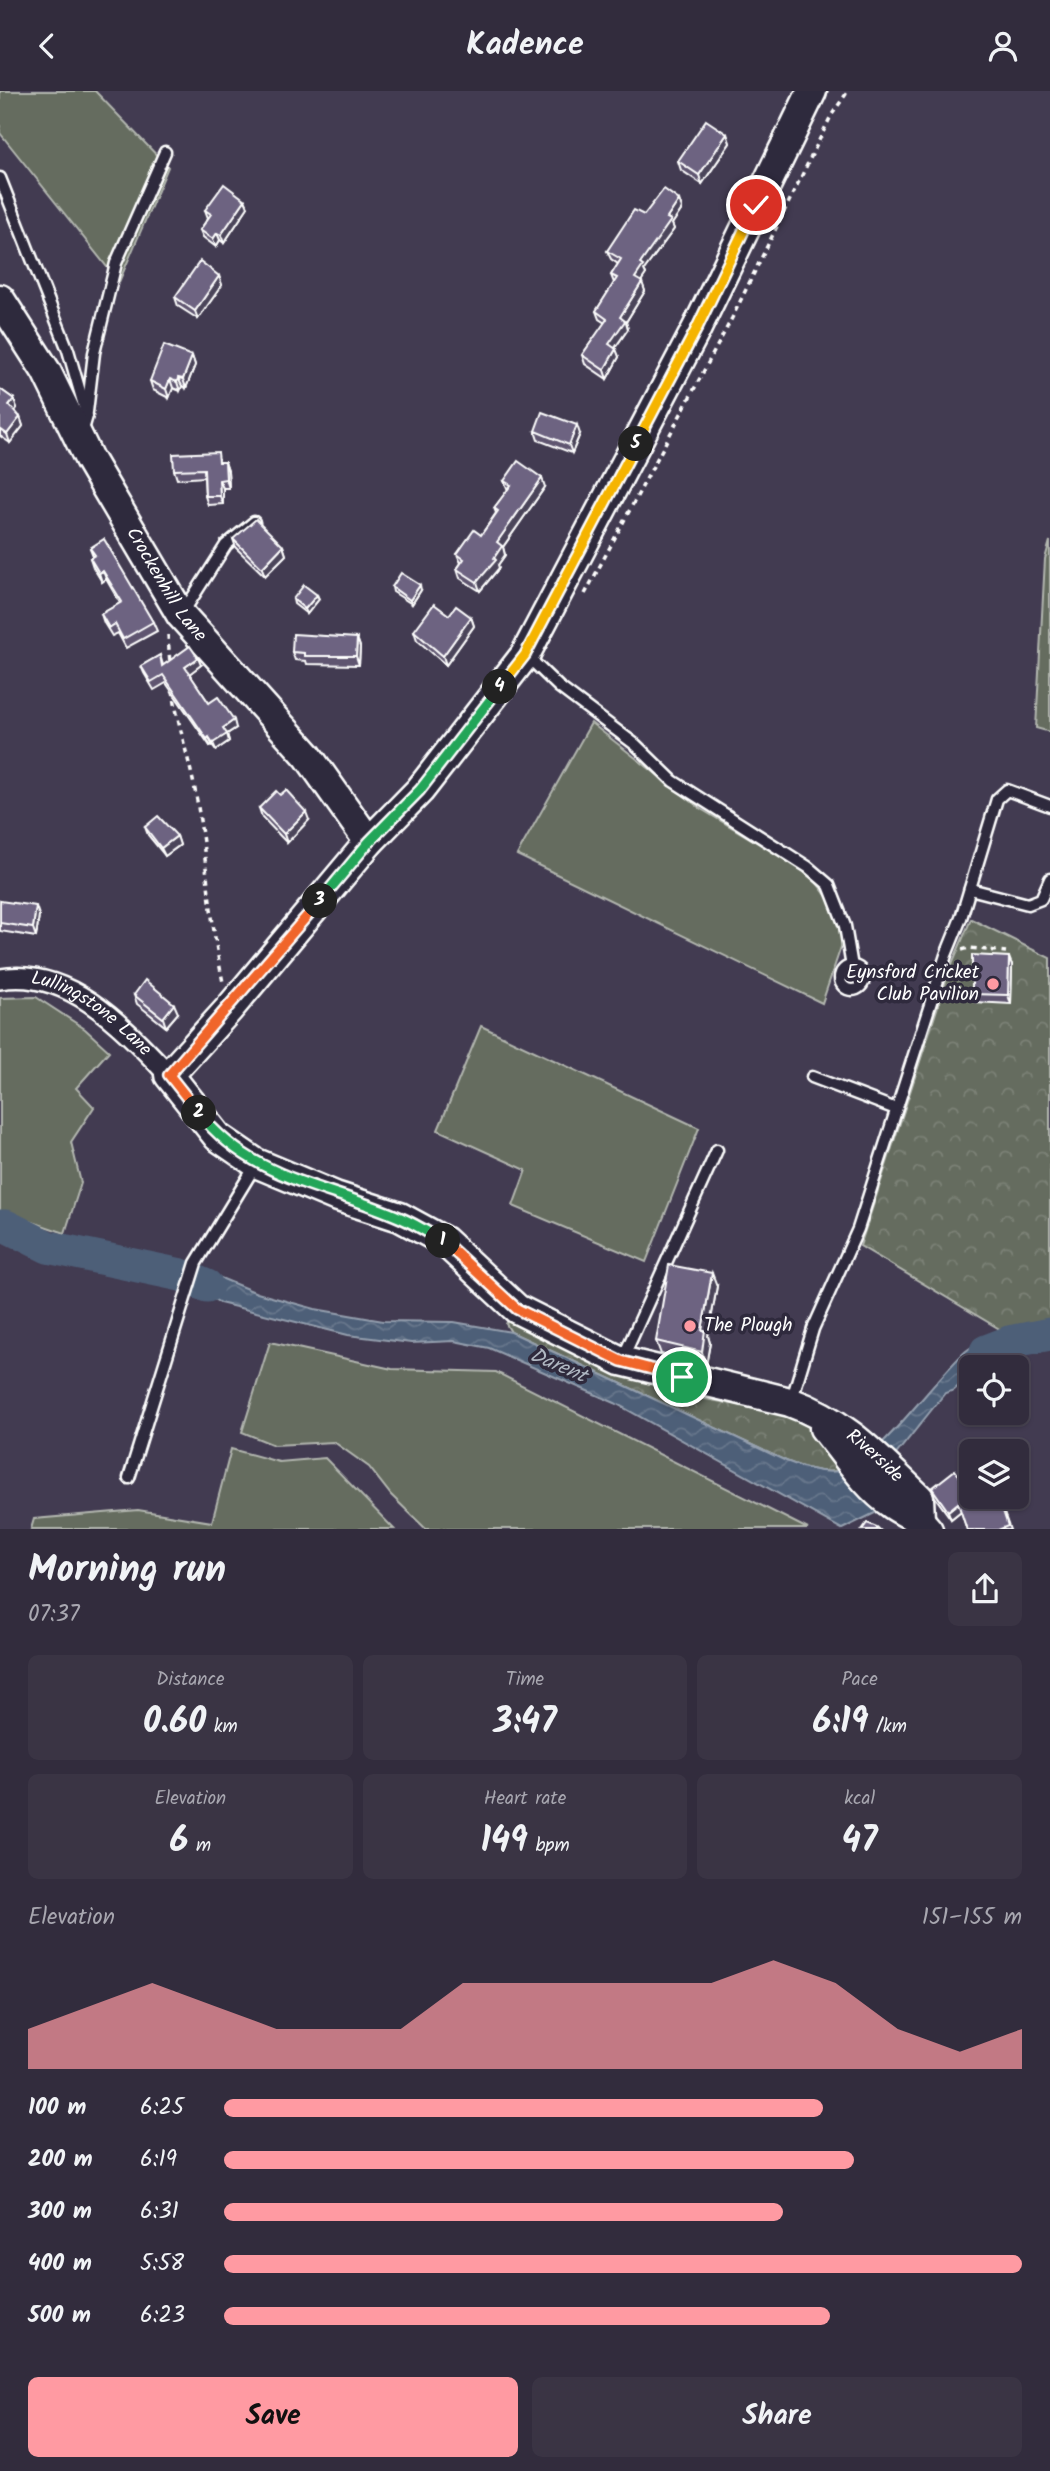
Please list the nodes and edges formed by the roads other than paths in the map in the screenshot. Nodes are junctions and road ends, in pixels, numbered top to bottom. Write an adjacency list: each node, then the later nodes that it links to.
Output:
1 (812, 91): 8 (street)
2 (165, 152): 5 (lane)
3 (0, 178): 5 (lane)
4 (0, 299): 5 (street, Crockenhill Lane)
5 (83, 428): 7 (street, Crockenhill Lane)
6 (254, 522): 7 (lane)
7 (182, 616): 10 (street, Crockenhill Lane)
8 (525, 655): 10 (street); 13 (lane)
9 (1050, 806): 12 (lane)
10 (369, 842): 15 (street)
11 (1050, 879): 12 (lane)
12 (970, 889): 17 (lane)
13 (852, 967)
14 (0, 979): 15 (street, Lullingstone Lane)
15 (169, 1075): 19 (street, Riverside)
16 (812, 1077): 17 (lane)
17 (896, 1109): 21 (lane)
18 (717, 1150): 20 (lane)
19 (257, 1163): 20 (street, Riverside); 22 (lane)
20 (621, 1361): 21 (street, Riverside)
21 (799, 1405): 23 (street, Riverside); 23 (street, Riverside)
22 (129, 1478)
23 (922, 1516)

